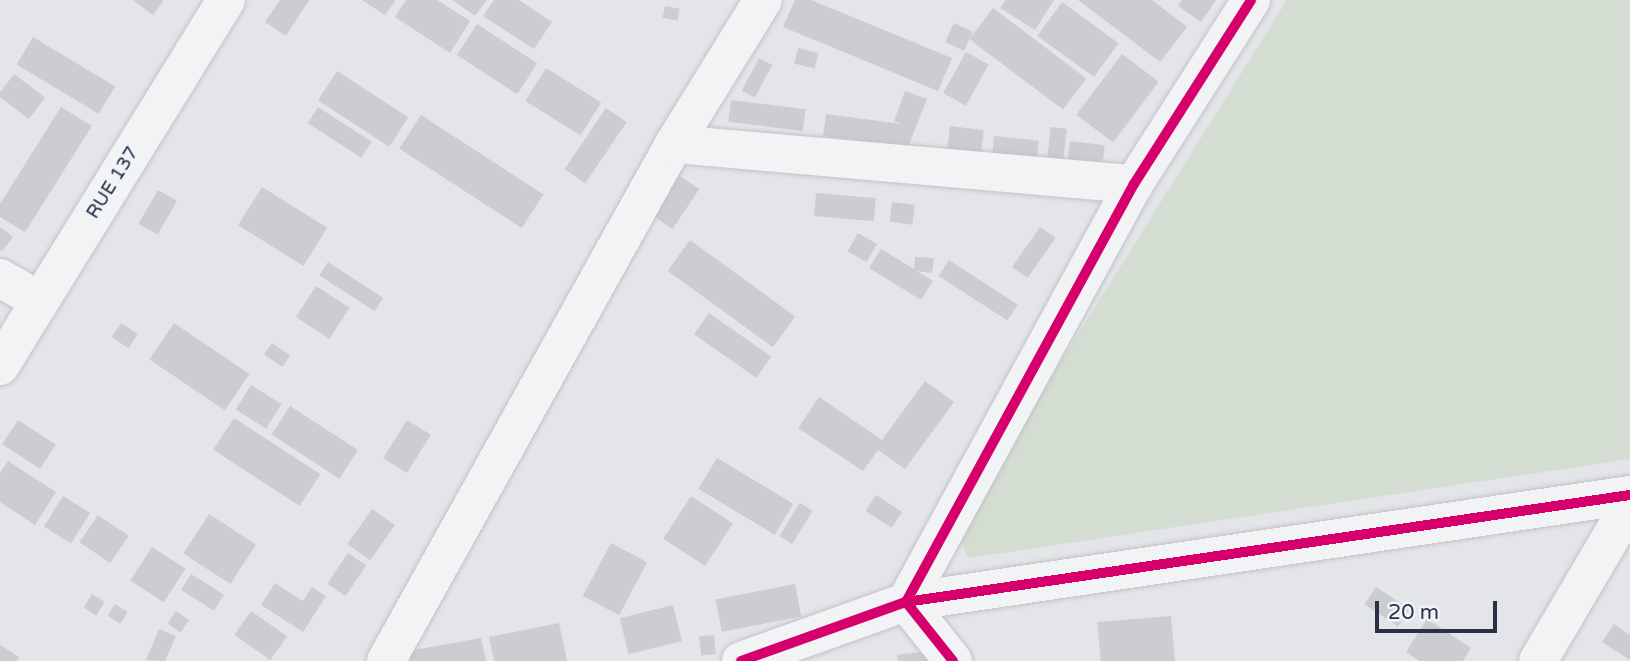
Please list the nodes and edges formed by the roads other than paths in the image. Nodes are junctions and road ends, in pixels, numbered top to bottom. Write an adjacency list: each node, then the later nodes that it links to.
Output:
1 (226, 0): 7 (street, RUE 137)
2 (763, 0): 4 (street)
3 (1251, 0): 5 (street)
4 (674, 145): 5 (street); 13 (street)
5 (1135, 184): 11 (street)
6 (0, 278): 7 (street)
7 (40, 301): 8 (street, RUE 137)
8 (0, 366)
9 (1630, 495): 11 (street)
10 (1630, 505): 12 (street)
11 (905, 601): 14 (street); 15 (street)
12 (1549, 657)
13 (386, 661)
14 (741, 661)
15 (953, 661)

